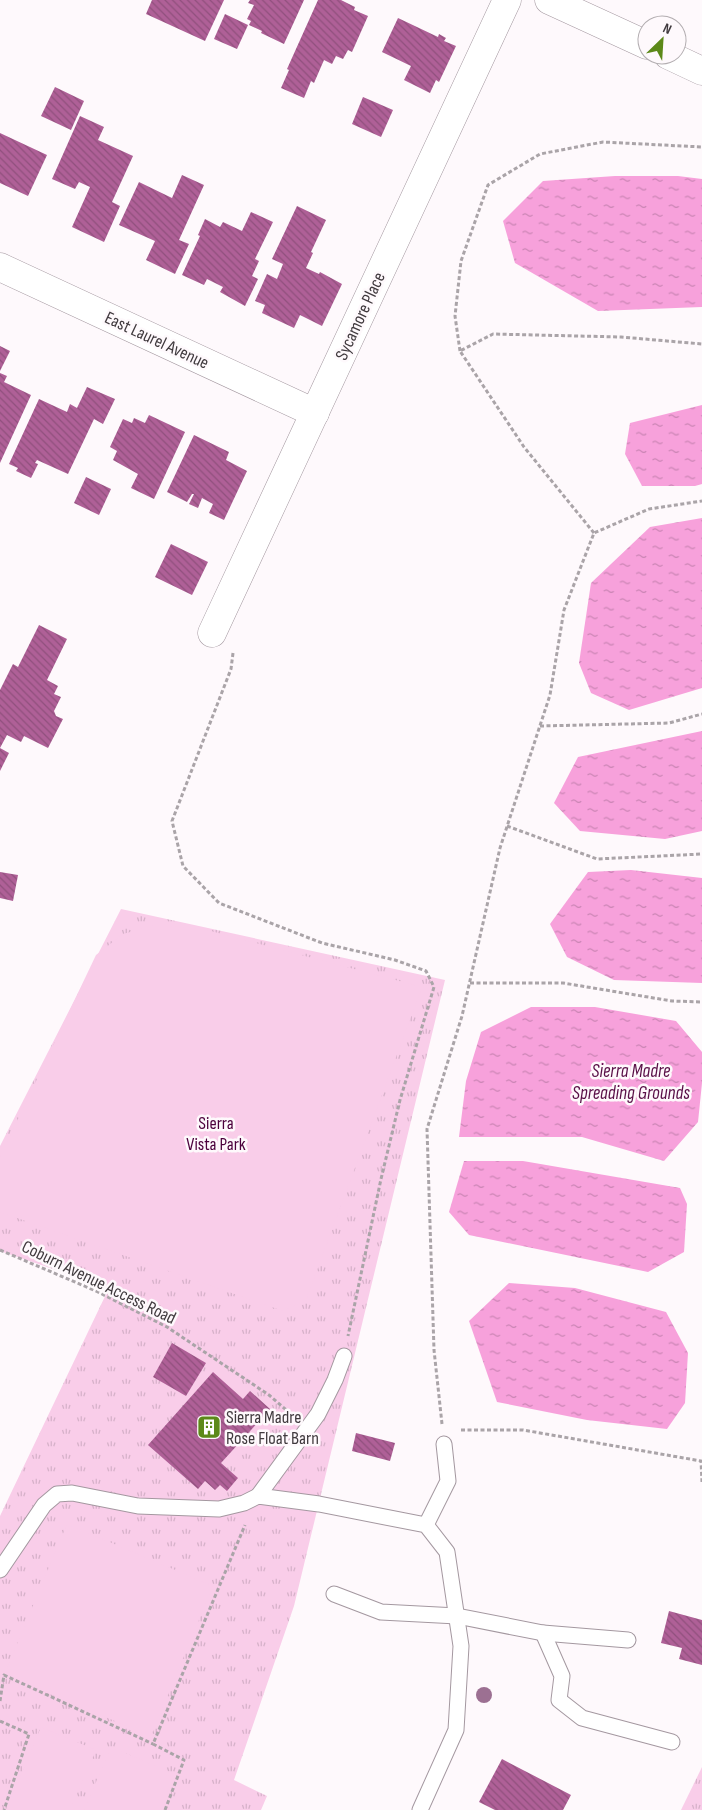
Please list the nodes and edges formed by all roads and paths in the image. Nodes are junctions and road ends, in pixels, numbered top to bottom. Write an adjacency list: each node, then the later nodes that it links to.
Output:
1 (507, 0): 10 (street, Sycamore Place)
2 (549, 0): 3 (street)
3 (637, 40)
4 (687, 63): 5 (street)
5 (702, 70)
6 (702, 147): 9 (path)
7 (0, 268): 10 (street, East Laurel Avenue)
8 (702, 344): 9 (path)
9 (460, 352): 12 (path)
10 (315, 413): 13 (street, Sycamore Place)
11 (702, 500): 12 (path)
12 (594, 533): 15 (path)
13 (212, 632): 21 (path)
14 (702, 714): 15 (path)
15 (540, 726): 16 (path)
16 (507, 826): 17 (path); 18 (path)
17 (702, 854)
18 (470, 982): 19 (path); 23 (path)
19 (702, 1002)
20 (0, 1250): 22 (path, Coburn Avenue Access Road)
21 (344, 1356): 22 (lane)
22 (307, 1427): 27 (lane)
23 (444, 1436): 25 (path); 29 (lane)
24 (702, 1456): 25 (path)
25 (702, 1461): 26 (path)
26 (702, 1482)
27 (258, 1496): 29 (lane); 30 (lane)
28 (247, 1521): 38 (path)
29 (426, 1525): 32 (lane)
30 (0, 1570)
31 (334, 1594): 32 (lane)
32 (456, 1616): 33 (lane); 41 (lane)
33 (543, 1633): 34 (lane); 37 (lane)
34 (628, 1640)
35 (0, 1701): 38 (path)
36 (0, 1721): 39 (path)
37 (672, 1742)
38 (153, 1744): 40 (path)
39 (4, 1810)
40 (165, 1810)
41 (420, 1810)

